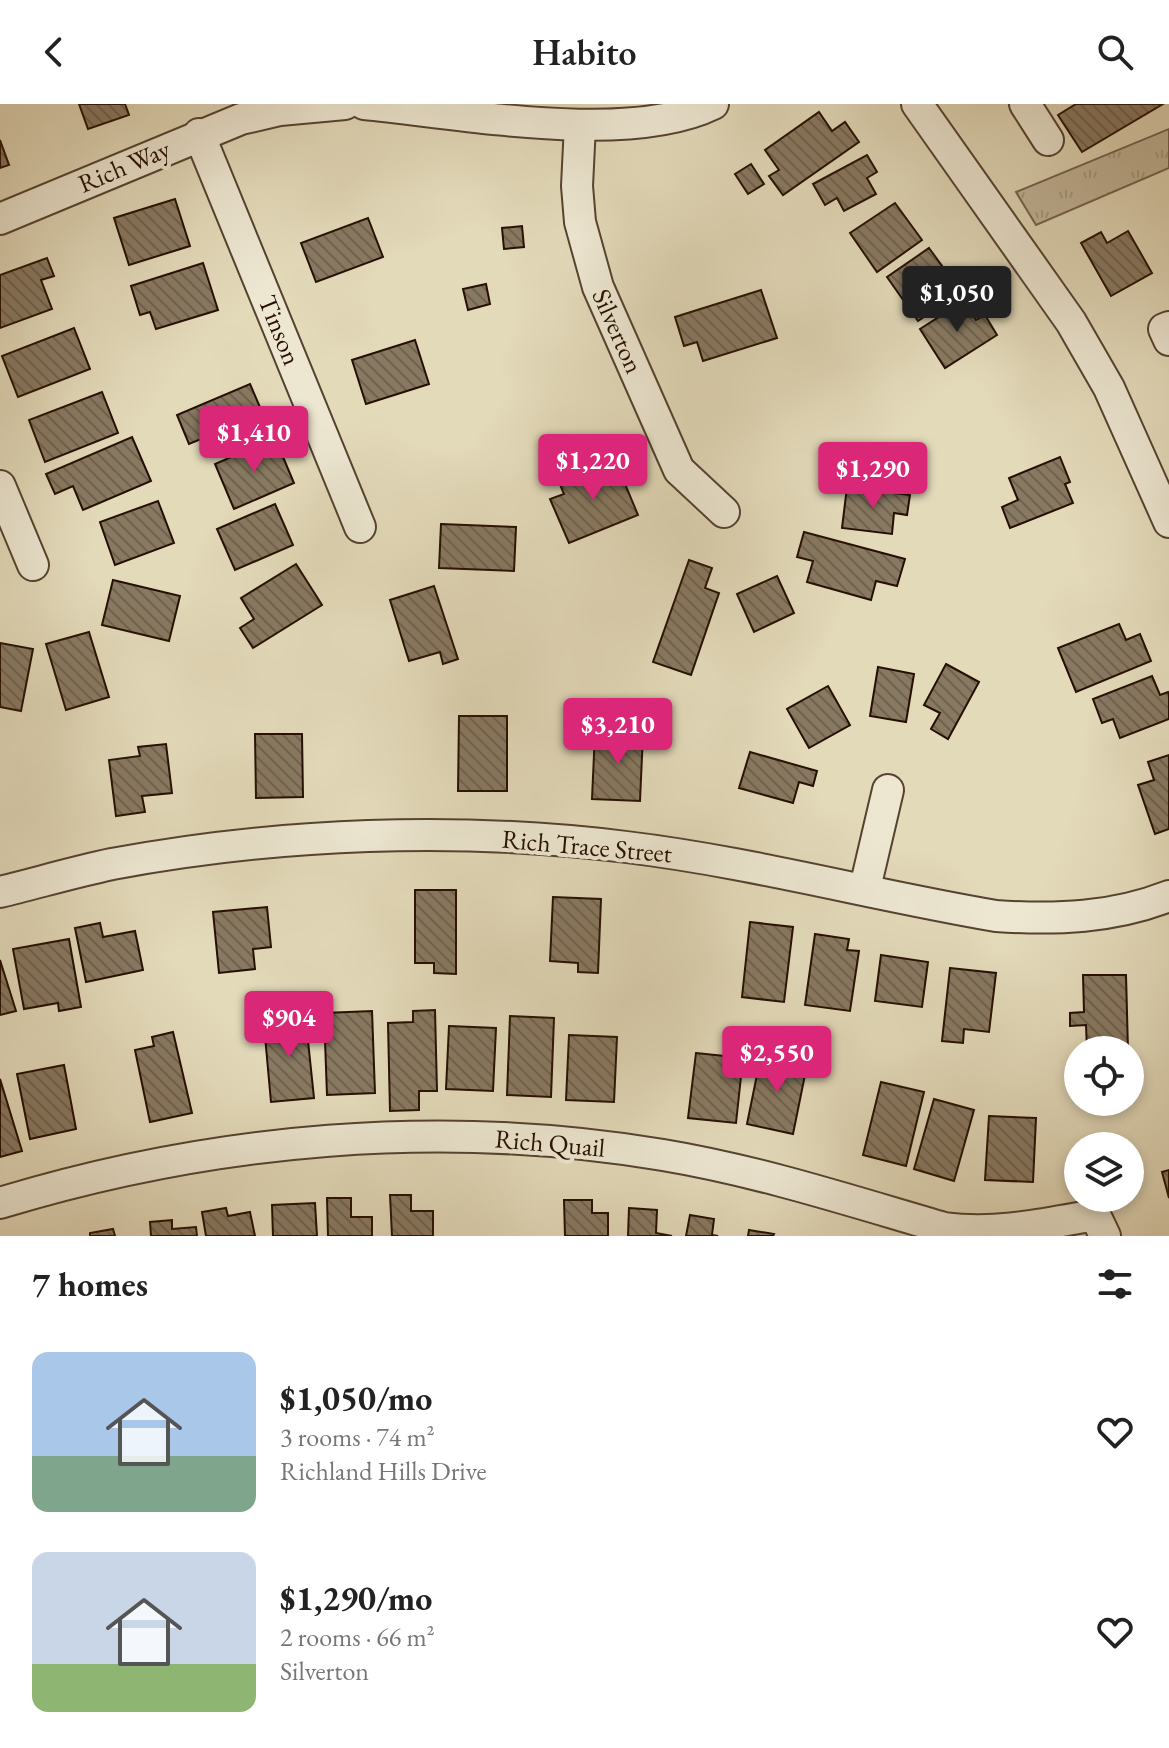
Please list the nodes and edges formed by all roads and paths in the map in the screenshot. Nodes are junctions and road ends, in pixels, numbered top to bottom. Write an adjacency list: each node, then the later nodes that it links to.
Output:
1 (345, 104): 7 (street, Rich Way)
2 (364, 104): 6 (street)
3 (713, 104): 6 (street)
4 (917, 104): 12 (street)
5 (1025, 104): 8 (street)
6 (580, 125): 11 (street, Silverton)
7 (199, 134): 9 (street, Rich Way); 13 (street, Tinson)
8 (1048, 140)
9 (0, 219)
10 (0, 486): 14 (street)
11 (724, 512)
12 (1169, 522)
13 (360, 527)
14 (33, 565)
15 (888, 790): 16 (street)
16 (865, 888): 17 (street, Rich Trace Street); 18 (street, Rich Trace Street)
17 (0, 892)
18 (1169, 896)
19 (0, 1203): 20 (street, Rich Quail)
20 (1100, 1225)

